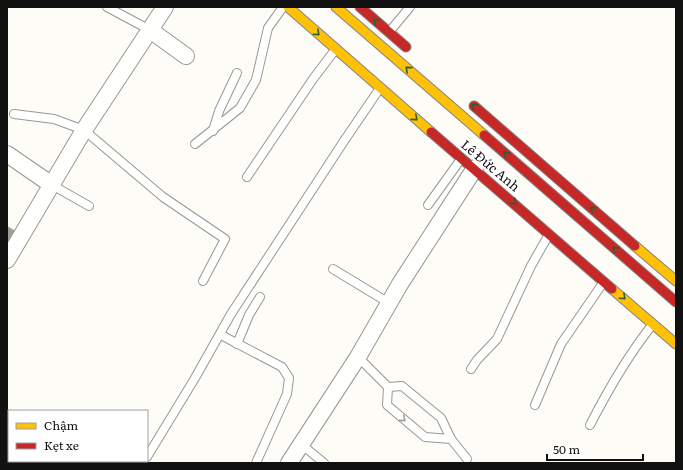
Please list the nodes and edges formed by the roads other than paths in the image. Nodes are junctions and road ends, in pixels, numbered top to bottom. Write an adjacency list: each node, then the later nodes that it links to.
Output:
1 (107, 7): 8 (lane)
2 (165, 7): 8 (street)
3 (283, 7): 18 (lane)
4 (288, 7): 10 (highway, Lê Đức Anh, one-way to 10)
5 (336, 7): 34 (highway, Lê Đức Anh, one-way to 5)
6 (360, 7): 9 (highway, one-way to 6)
7 (410, 7): 9 (lane)
8 (150, 30): 12 (street); 17 (street)
9 (388, 32): 11 (highway)
10 (336, 50): 14 (highway, Lê Đức Anh); 23 (lane)
11 (412, 53)
12 (186, 56)
13 (237, 73): 18 (lane)
14 (380, 88): 21 (highway, Lê Đức Anh, one-way to 21); 37 (lane)
15 (466, 99): 31 (highway, one-way to 15)
16 (14, 114): 17 (lane)
17 (84, 130): 24 (street); 32 (lane)
18 (213, 131): 19 (lane)
19 (195, 144)
20 (7, 154): 24 (street)
21 (462, 158): 22 (highway, Lê Đức Anh); 25 (lane)
22 (475, 168): 27 (highway, Lê Đức Anh, one-way to 27); 35 (street)
23 (247, 177)
24 (52, 185): 26 (lane); 28 (street)
25 (428, 205)
26 (88, 206)
27 (550, 233): 30 (highway, Lê Đức Anh); 41 (lane)
28 (7, 260)
29 (333, 269): 35 (lane)
30 (605, 280): 36 (highway, Lê Đức Anh, one-way to 36); 43 (lane)
31 (676, 280)
32 (203, 281)
33 (260, 297): 38 (lane)
34 (676, 302)
35 (389, 303): 40 (street)
36 (653, 324): 39 (highway, Lê Đức Anh); 44 (lane)
37 (220, 335): 38 (lane); 47 (lane)
38 (237, 344): 49 (lane)
39 (676, 344)
40 (358, 358): 42 (lane); 46 (street)
41 (471, 369)
42 (388, 387): 45 (lane); 45 (lane, one-way to 45)
43 (535, 405)
44 (590, 425)
45 (450, 439): 48 (lane)
46 (301, 444): 50 (street); 51 (lane)
47 (148, 455)
48 (467, 459)
49 (256, 463)
50 (289, 463)
51 (324, 463)

